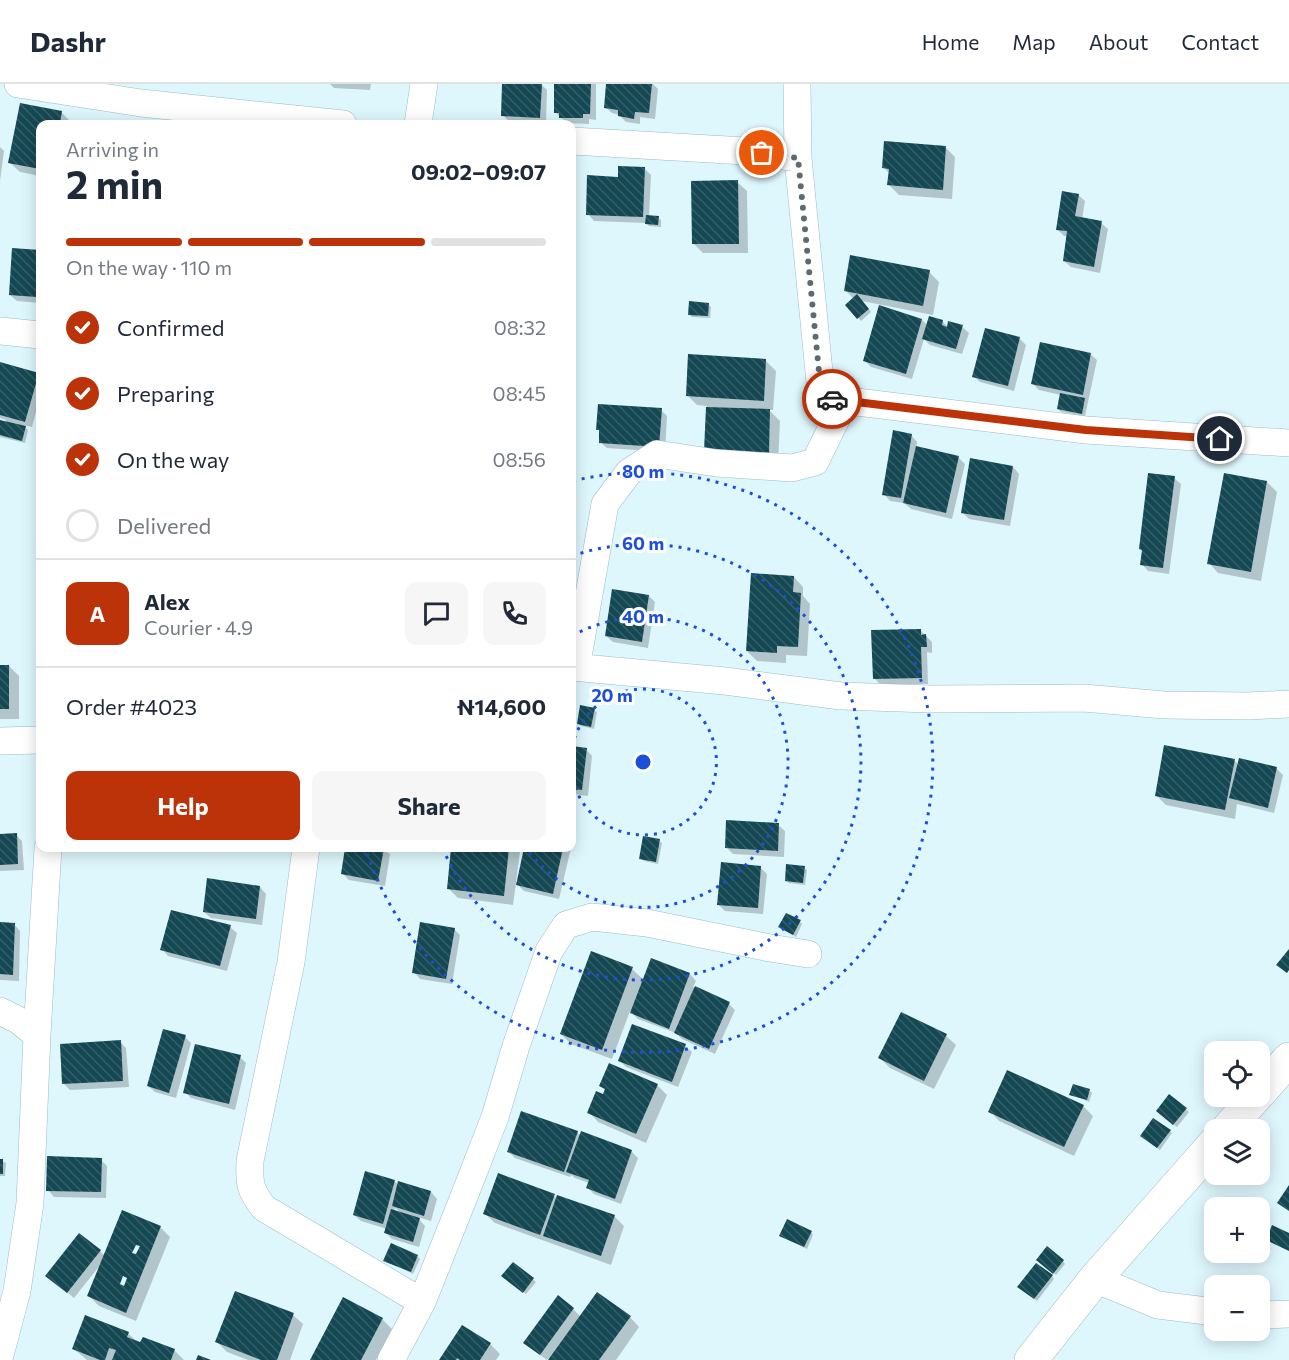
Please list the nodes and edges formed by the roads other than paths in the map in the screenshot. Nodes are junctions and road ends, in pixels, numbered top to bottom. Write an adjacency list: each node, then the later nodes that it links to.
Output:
1 (18, 84): 4 (street)
2 (424, 84): 5 (street)
3 (797, 84): 7 (street)
4 (305, 120)
5 (419, 120)
6 (576, 141): 7 (street)
7 (798, 158): 10 (street)
8 (0, 330): 9 (street)
9 (36, 334)
10 (843, 401): 11 (street); 12 (street)
11 (1289, 443)
12 (576, 657)
13 (576, 668): 14 (street)
14 (1289, 704)
15 (36, 740): 16 (street)
16 (0, 741)
17 (48, 852): 21 (street)
18 (305, 852): 28 (street)
19 (808, 954): 28 (street)
20 (0, 1011): 21 (street)
21 (37, 1035): 32 (street)
22 (1289, 1059): 23 (main road)
23 (1270, 1081)
24 (1247, 1107): 25 (main road)
25 (1236, 1119)
26 (1204, 1155): 27 (main road)
27 (1095, 1279): 29 (street); 34 (main road)
28 (422, 1302): 33 (street)
29 (1204, 1311)
30 (1289, 1314): 31 (street)
31 (1270, 1315)
32 (0, 1355)
33 (392, 1360)
34 (1031, 1360)

